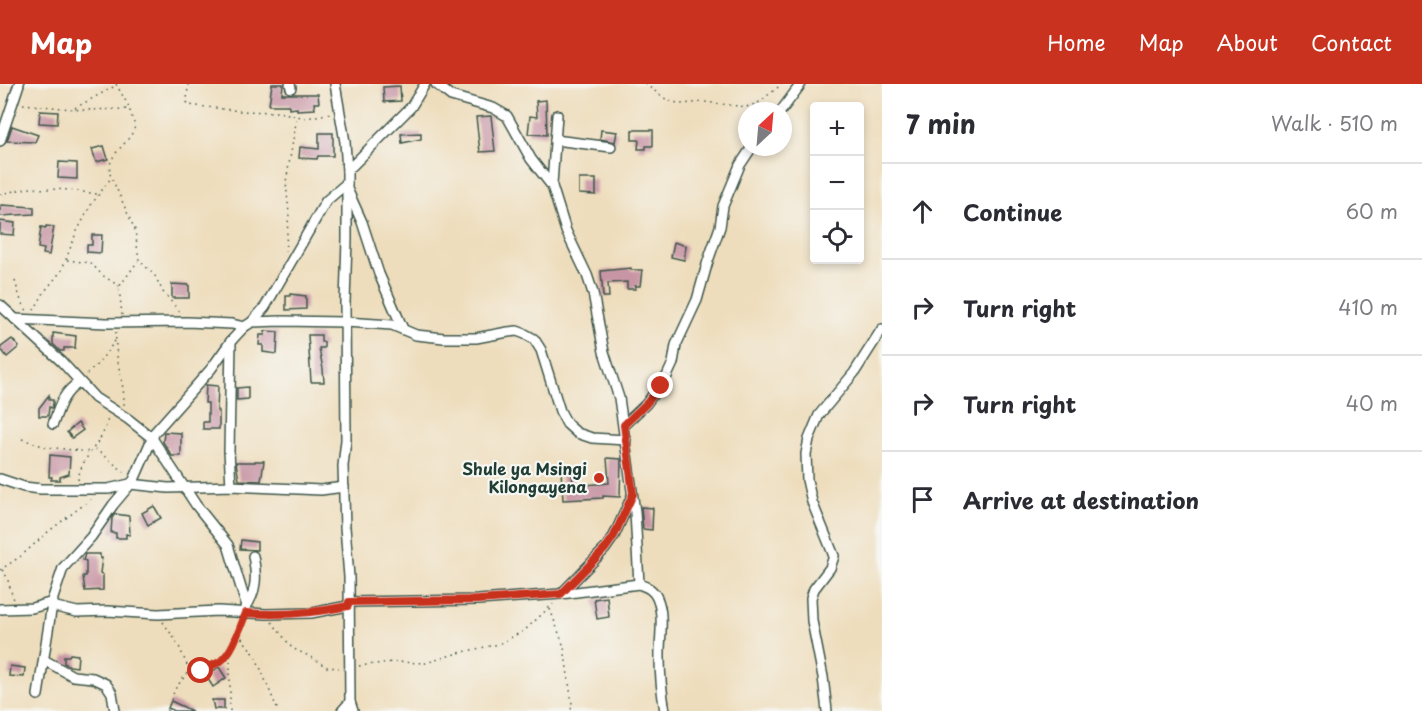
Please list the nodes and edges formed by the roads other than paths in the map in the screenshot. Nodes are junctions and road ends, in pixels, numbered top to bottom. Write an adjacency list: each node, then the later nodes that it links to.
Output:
1 (19, 84): 9 (street)
2 (335, 84): 12 (street)
3 (425, 84): 12 (street)
4 (436, 84): 14 (street)
5 (801, 84): 6 (street)
6 (788, 102)
7 (557, 115): 8 (street)
8 (555, 140): 10 (street); 14 (street)
9 (0, 141)
10 (611, 147)
11 (746, 156): 24 (street)
12 (347, 171): 13 (street)
13 (347, 186): 17 (street); 18 (street); 19 (street)
14 (552, 186): 24 (street)
15 (0, 305): 16 (street)
16 (15, 319): 18 (street); 22 (street)
17 (345, 322): 18 (street); 19 (street); 31 (street)
18 (248, 325): 21 (street)
19 (403, 329): 26 (street)
20 (882, 329): 46 (street)
21 (231, 342): 25 (street); 29 (street)
22 (79, 381): 23 (street); 25 (street)
23 (53, 424)
24 (624, 425): 26 (street)
25 (152, 438): 28 (street); 30 (street)
26 (626, 440): 32 (street)
27 (0, 479): 28 (street)
28 (132, 482): 30 (street); 36 (street)
29 (231, 486): 30 (street); 31 (street)
30 (185, 487): 39 (street)
31 (344, 487): 37 (street)
32 (633, 494): 34 (street); 35 (street)
33 (253, 556): 39 (street)
34 (639, 584): 35 (street); 45 (street)
35 (561, 594): 37 (street)
36 (52, 604): 38 (street); 39 (street); 40 (street)
37 (349, 604): 39 (street); 42 (street)
38 (0, 609)
39 (245, 610)
40 (44, 660): 41 (street); 43 (street)
41 (38, 695)
42 (351, 706): 44 (street)
43 (115, 711)
44 (342, 711)
45 (665, 711)
46 (827, 711)

